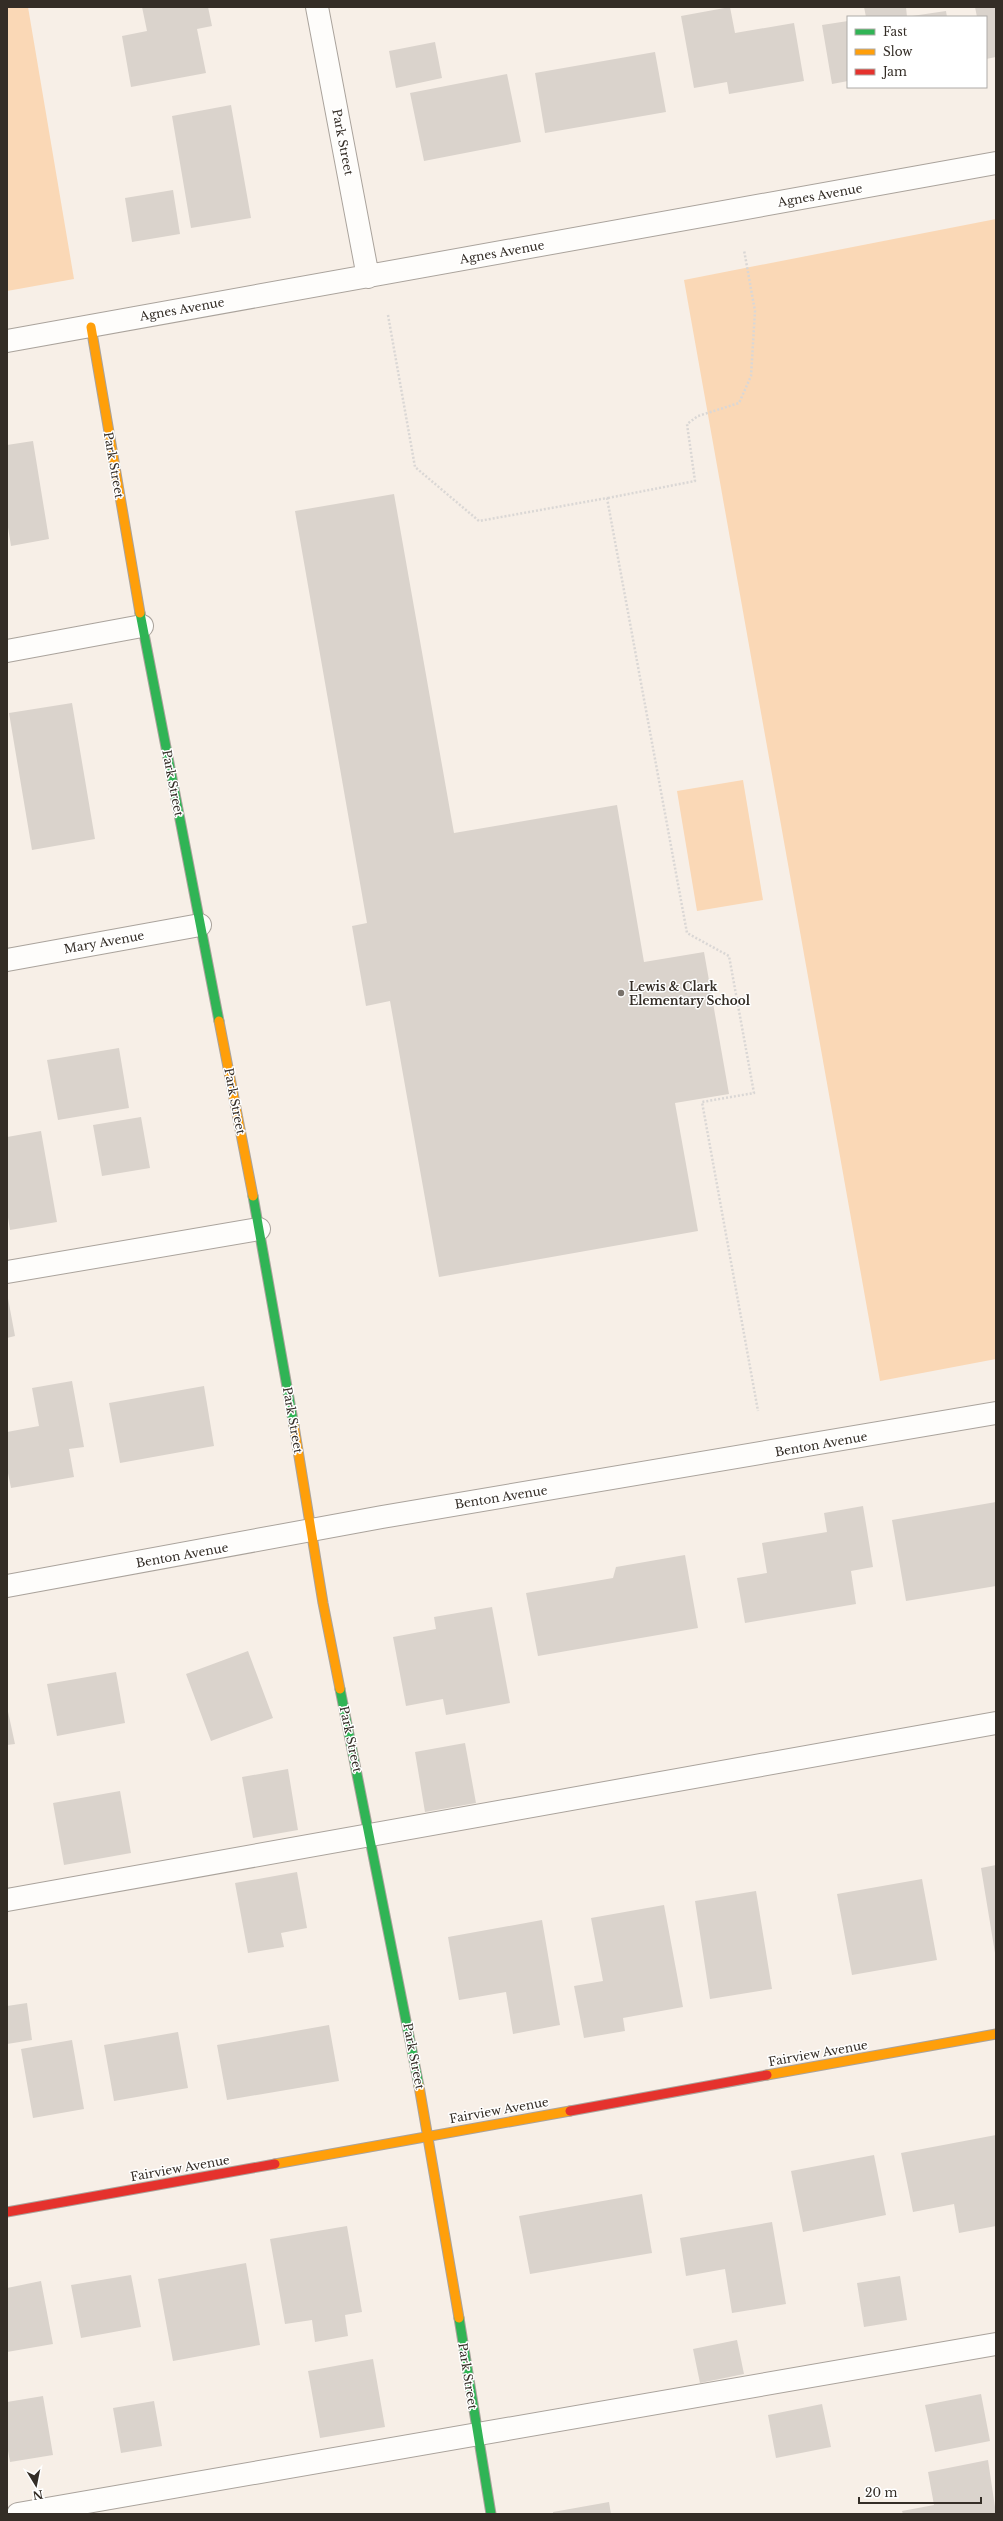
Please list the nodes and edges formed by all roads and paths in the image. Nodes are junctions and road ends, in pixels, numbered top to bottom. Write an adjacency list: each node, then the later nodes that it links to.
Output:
1 (317, 7): 4 (street, Park Street)
2 (996, 163): 4 (street, Agnes Avenue)
3 (744, 250): 8 (path)
4 (368, 277): 6 (street, Agnes Avenue)
5 (388, 315): 8 (path)
6 (91, 327): 7 (street, Agnes Avenue); 9 (street, Park Street)
7 (7, 341)
8 (608, 498): 15 (path)
9 (142, 626): 10 (street); 11 (street, Park Street)
10 (7, 651)
11 (200, 925): 12 (street, Mary Avenue); 13 (street, Park Street)
12 (7, 960)
13 (259, 1229): 14 (street); 17 (street, Park Street)
14 (7, 1272)
15 (758, 1411)
16 (996, 1413): 17 (street, Benton Avenue)
17 (311, 1531): 18 (street, Benton Avenue); 20 (street, Park Street)
18 (7, 1586)
19 (996, 1723): 20 (street)
20 (371, 1834): 21 (street); 23 (street, Park Street)
21 (7, 1900)
22 (996, 2034): 23 (street, Fairview Avenue)
23 (429, 2135): 24 (street, Fairview Avenue); 26 (street, Park Street)
24 (7, 2212)
25 (996, 2344): 26 (street)
26 (478, 2435): 27 (street); 28 (street, Park Street)
27 (18, 2514)
28 (491, 2514)

